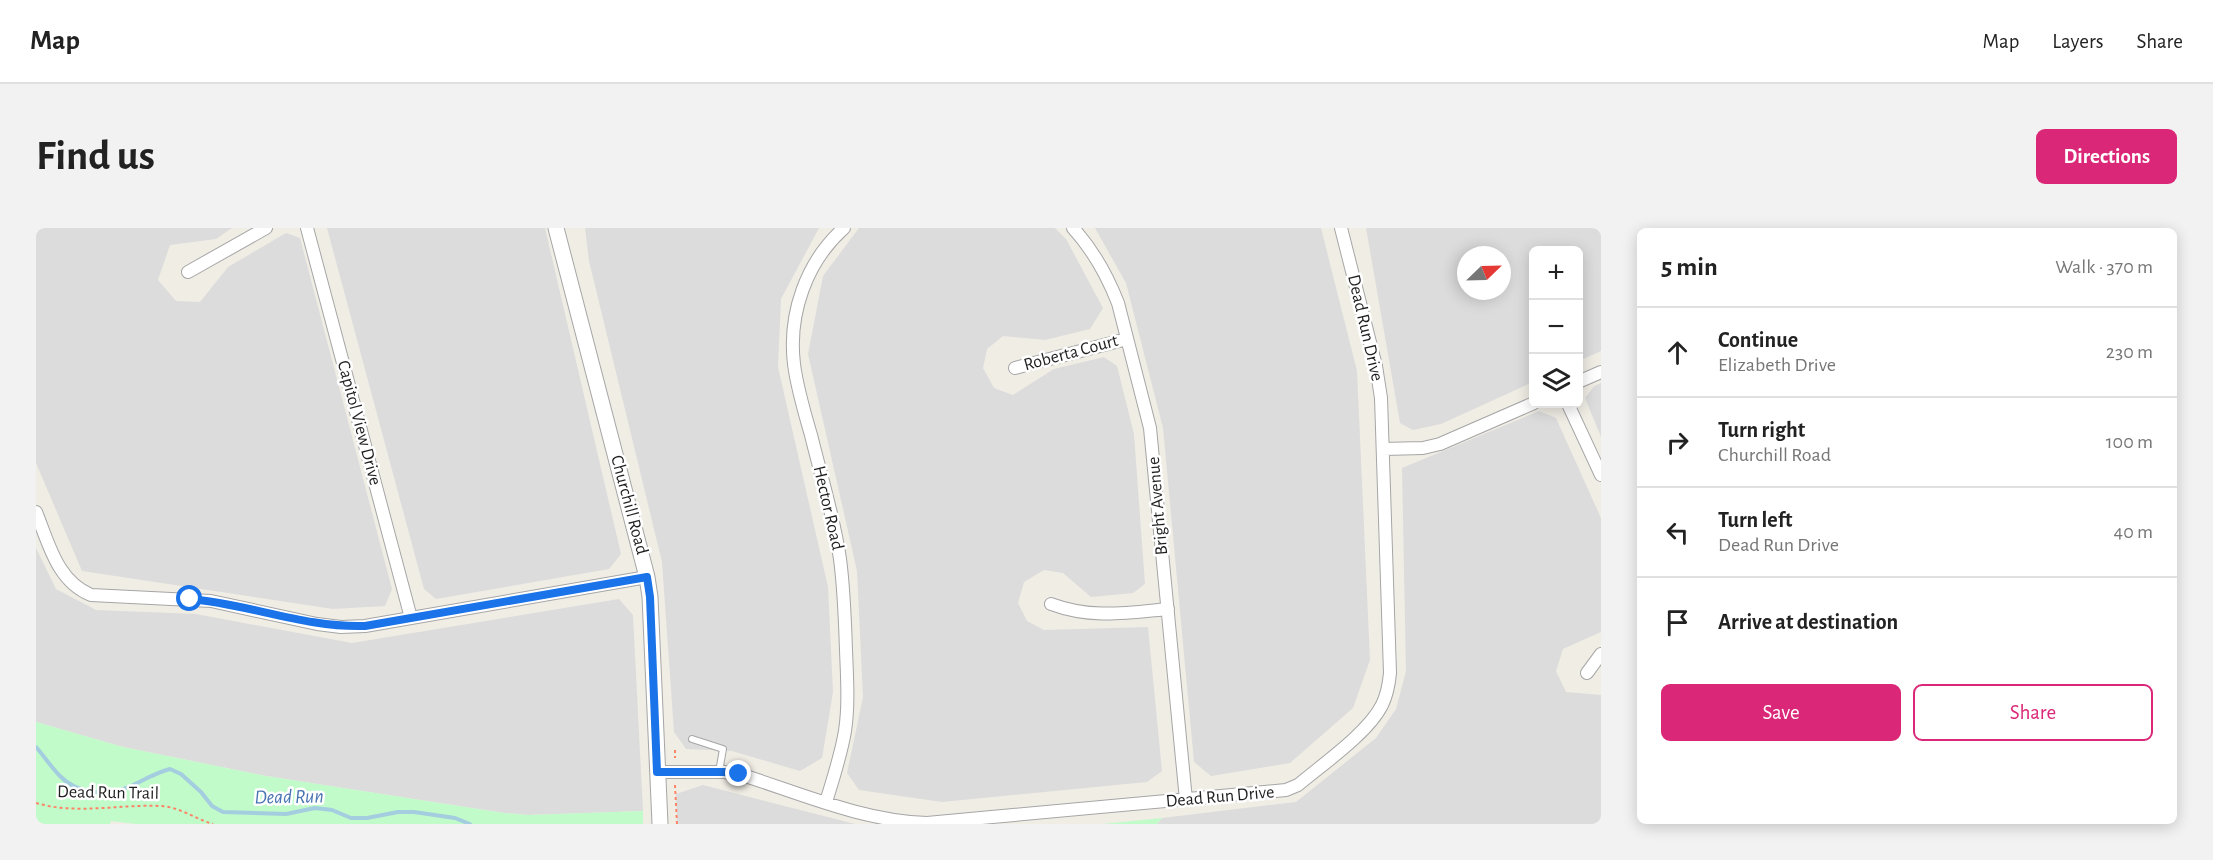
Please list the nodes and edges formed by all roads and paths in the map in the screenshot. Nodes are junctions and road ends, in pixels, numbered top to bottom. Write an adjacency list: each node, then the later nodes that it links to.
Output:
1 (266, 228): 7 (street)
2 (307, 228): 20 (street, Capitol View Drive)
3 (556, 228): 17 (street, Churchill Road)
4 (844, 228): 29 (street, Hector Road)
5 (1073, 228): 8 (street, Bright Avenue)
6 (1341, 228): 14 (street, Dead Run Drive)
7 (188, 272)
8 (1127, 339): 9 (street, Roberta Court); 19 (street, Bright Avenue)
9 (1015, 368)
10 (1601, 372): 11 (street)
11 (1583, 380)
12 (1529, 404): 14 (street)
13 (1570, 408): 15 (street)
14 (1383, 449): 28 (street, Dead Run Drive)
15 (1601, 475)
16 (36, 512): 20 (street)
17 (647, 577): 20 (street); 25 (street, Churchill Road)
18 (1051, 604): 19 (street)
19 (1168, 609): 28 (street, Bright Avenue)
20 (411, 618)
21 (1601, 654): 22 (street)
22 (1587, 673)
23 (692, 739): 27 (lane)
24 (675, 750): 26 (path)
25 (657, 772): 26 (street, Dead Run Drive); 32 (street, Churchill Road)
26 (675, 772): 27 (street, Dead Run Drive); 33 (path)
27 (719, 772): 29 (street, Dead Run Drive)
28 (1185, 800): 29 (street, Dead Run Drive)
29 (826, 802)
30 (36, 803): 31 (path, Dead Run Trail)
31 (213, 824)
32 (660, 824)
33 (677, 824)

